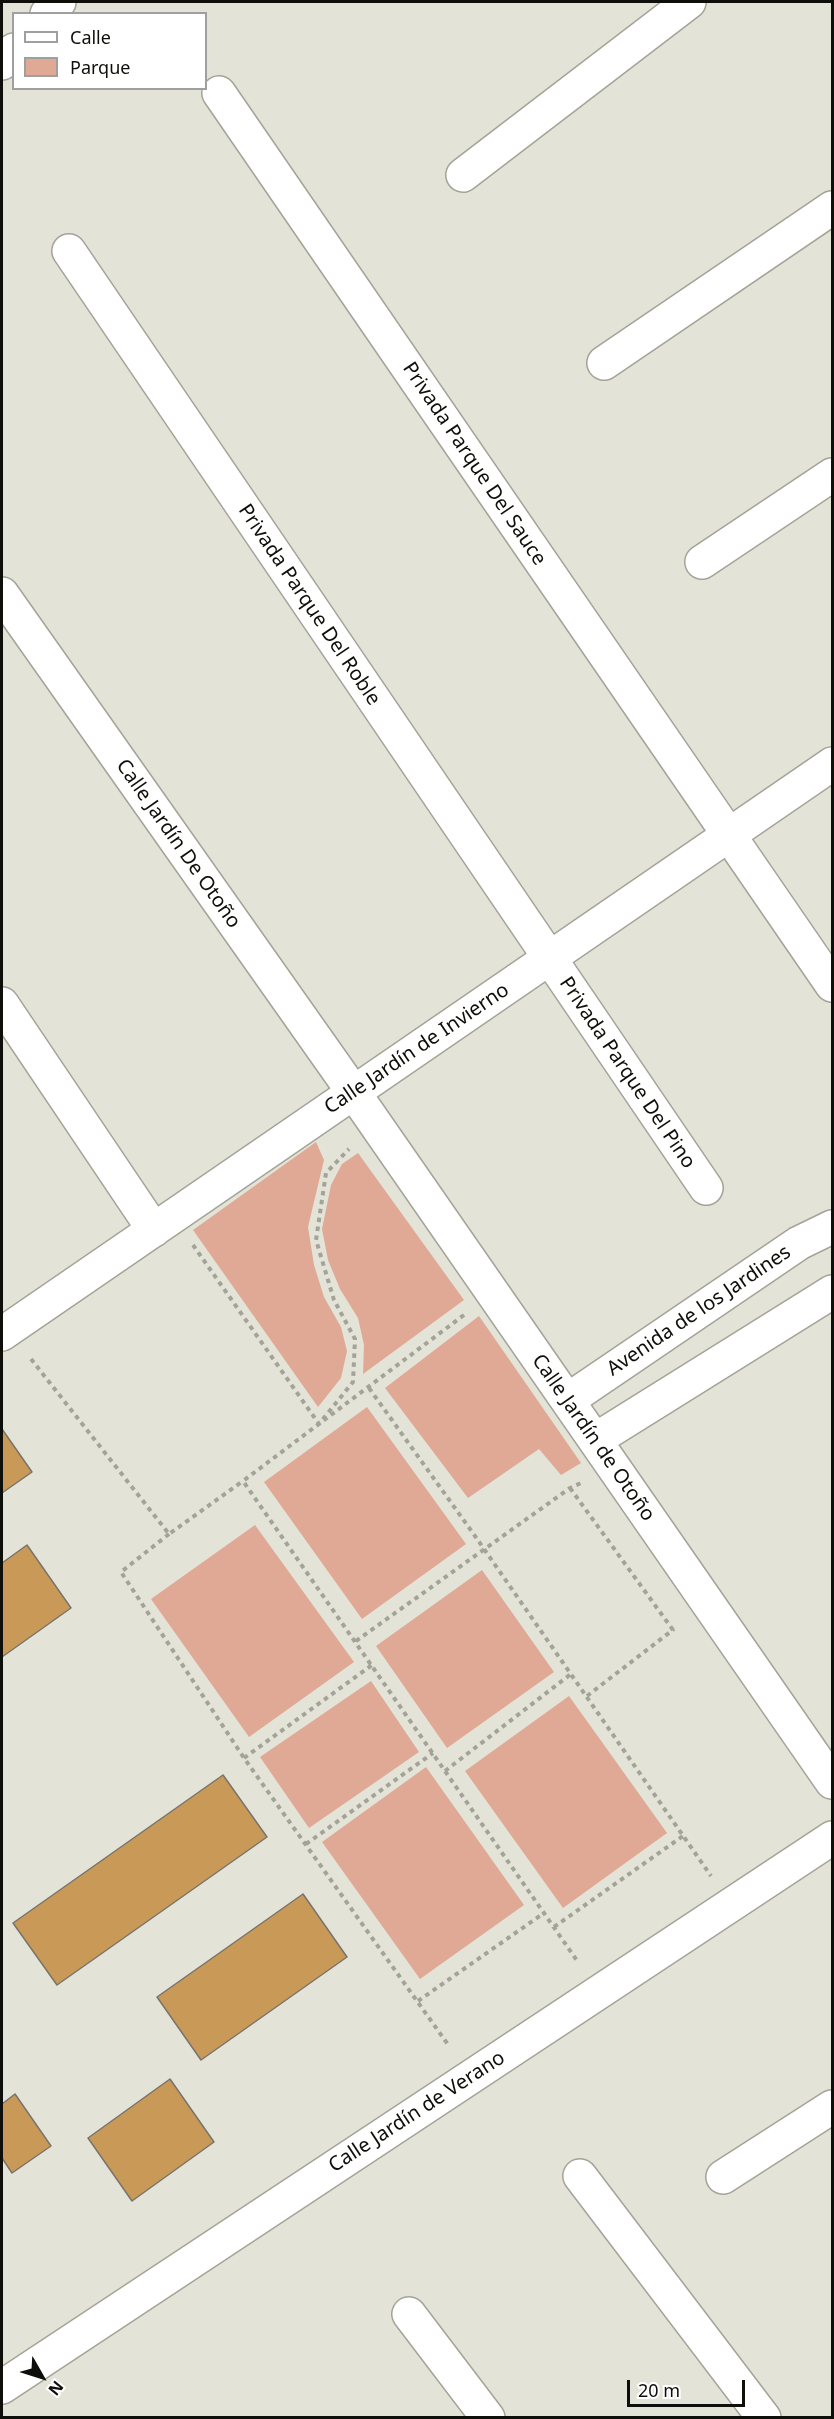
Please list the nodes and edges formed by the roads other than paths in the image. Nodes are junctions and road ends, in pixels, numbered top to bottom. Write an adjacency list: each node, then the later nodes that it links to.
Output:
1 (689, 2): 3 (street)
2 (219, 93): 11 (street, Privada Parque Del Sauce)
3 (463, 176)
4 (832, 208): 6 (street)
5 (69, 251): 12 (street, Privada Parque Del Roble)
6 (604, 363)
7 (832, 475): 8 (street)
8 (702, 562)
9 (2, 594): 15 (street, Calle Jardín De Otoño)
10 (832, 764): 11 (street, Calle Jardín de Invierno)
11 (729, 835): 12 (street, Calle Jardín de Invierno); 13 (street, Privada Parque Del Sauce)
12 (549, 959): 15 (street, Calle Jardín de Invierno); 16 (street, Privada Parque Del Pino)
13 (832, 985)
14 (2, 1004): 17 (street)
15 (354, 1093): 17 (street, Calle Jardín de Invierno); 21 (street, Calle Jardín de Otoño)
16 (706, 1188)
17 (163, 1224): 20 (street, Calle Jardín de Invierno)
18 (832, 1227): 21 (street, Avenida de los Jardines)
19 (832, 1293): 22 (street)
20 (5, 1332)
21 (568, 1400): 22 (street, Calle Jardín de Otoño)
22 (595, 1440): 23 (street, Calle Jardín de Otoño)
23 (832, 1782)
24 (832, 1838): 29 (street, Calle Jardín de Verano)
25 (832, 2107): 27 (street)
26 (579, 2176): 31 (street)
27 (723, 2177)
28 (409, 2314): 30 (street)
29 (2, 2387)
30 (488, 2418)
31 (764, 2418)

